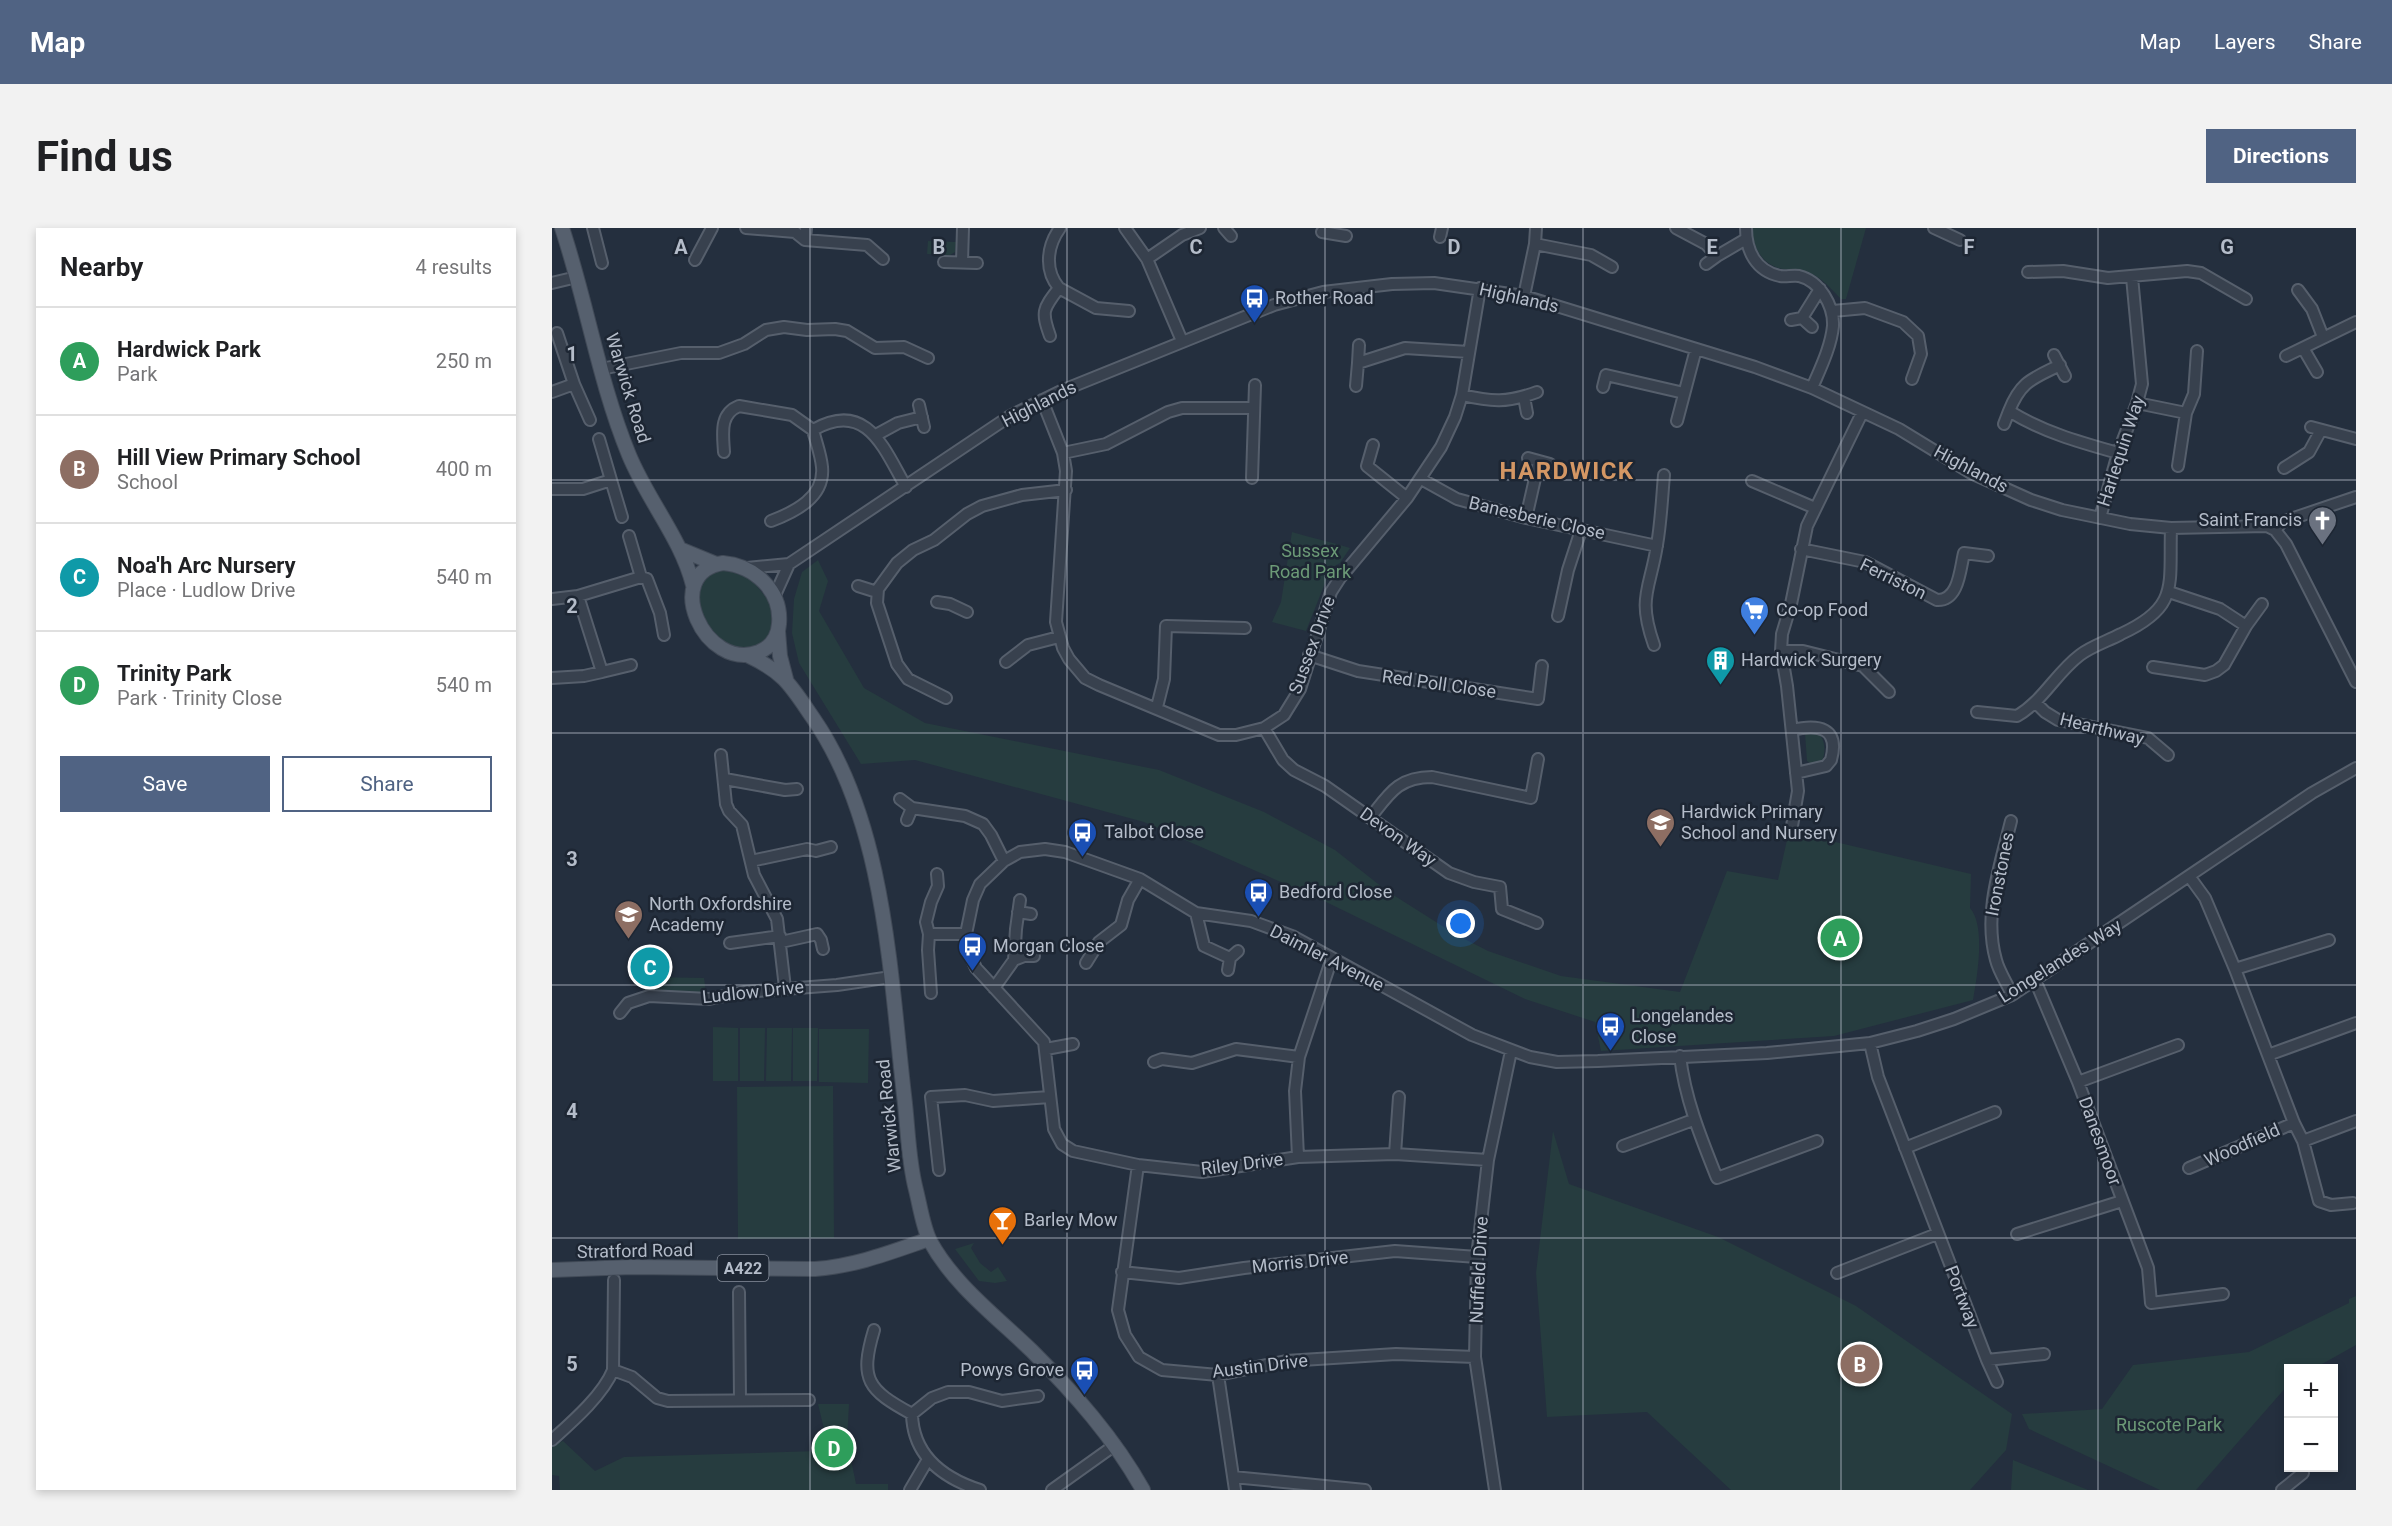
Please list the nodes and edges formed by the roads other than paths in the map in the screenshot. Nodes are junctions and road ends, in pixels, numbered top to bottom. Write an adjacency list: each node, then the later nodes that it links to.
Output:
1 (562, 228): 32 (main road, Warwick Road)
2 (593, 228): 28 (street)
3 (712, 228): 24 (street)
4 (746, 228): 18 (street)
5 (806, 228): 18 (street)
6 (963, 228): 26 (street)
7 (1060, 228): 35 (street)
8 (1125, 228): 23 (street)
9 (1200, 228): 23 (street)
10 (1536, 228): 20 (street)
11 (1676, 228): 21 (street)
12 (1934, 228): 14 (street)
13 (1335, 231): 15 (street); 17 (street)
14 (1950, 231): 19 (street)
15 (1322, 232)
16 (1746, 234): 21 (street); 37 (street)
17 (1346, 236)
18 (805, 240): 22 (street)
19 (1960, 240)
20 (1535, 244): 30 (street); 39 (street)
21 (1717, 256): 29 (street)
22 (883, 259)
23 (1147, 259): 48 (street)
24 (695, 260)
25 (944, 262): 26 (street)
26 (962, 262): 27 (street)
27 (977, 262)
28 (602, 263)
29 (1706, 264)
30 (1612, 267)
31 (2028, 272): 33 (street)
32 (577, 277): 34 (street); 59 (main road, Warwick Road)
33 (2132, 277): 40 (street); 74 (street, Harlequin Way)
34 (552, 283)
35 (1059, 288): 41 (street); 46 (street)
36 (1480, 288): 39 (street, Highlands); 48 (street, Highlands); 53 (street, Sussex Drive)
37 (1820, 290): 42 (street); 44 (street)
38 (2298, 290): 47 (street)
39 (1524, 296): 51 (street, Highlands)
40 (2246, 298)
41 (1129, 311)
42 (1833, 311): 62 (street); 67 (street)
43 (2356, 322): 47 (street)
44 (1812, 327)
45 (557, 333): 63 (street)
46 (1050, 336)
47 (2323, 338): 50 (street)
48 (1182, 341): 73 (street, Highlands)
49 (1359, 345): 57 (street)
50 (2303, 348): 55 (street); 60 (street)
51 (1696, 349): 67 (street, Highlands); 70 (street)
52 (2197, 351): 80 (street)
53 (1469, 352): 57 (street); 71 (street, Sussex Drive)
54 (2054, 355): 58 (street)
55 (2286, 356)
56 (928, 358): 59 (street)
57 (1358, 363): 65 (street)
58 (2060, 365): 61 (street); 77 (street)
59 (601, 369): 116 (main road, Warwick Road)
60 (2317, 372)
61 (2065, 376)
62 (1912, 379)
63 (574, 384): 68 (street); 81 (street)
64 (1255, 385): 76 (street)
65 (1356, 386)
66 (1603, 387): 70 (street)
67 (1812, 388): 79 (street, Highlands)
68 (552, 392)
69 (1537, 393): 72 (street)
70 (1684, 393): 82 (street)
71 (1462, 395): 72 (street); 97 (street, Sussex Drive)
72 (1524, 397): 78 (street)
73 (1042, 399): 90 (street, Sussex Drive); 100 (street, Highlands)
74 (2137, 403): 80 (street); 91 (street, Harlequin Way)
75 (919, 405): 85 (street)
76 (1254, 408): 90 (street); 96 (street)
77 (2009, 411): 83 (street); 91 (street)
78 (1527, 413)
79 (1862, 413): 105 (street); 108 (street, Highlands)
80 (2186, 413): 93 (street)
81 (590, 420)
82 (1677, 421)
83 (2004, 424)
84 (813, 430): 85 (street); 89 (street); 109 (street)
85 (876, 435): 100 (street)
86 (599, 439): 98 (street)
87 (2356, 439): 94 (street)
88 (1373, 445): 104 (street)
89 (724, 452)
90 (1063, 453): 102 (street, Sussex Drive)
91 (2118, 453): 108 (street, Harlequin Way)
92 (1528, 458): 107 (street)
93 (2178, 466)
94 (2284, 468)
95 (1664, 475): 114 (street)
96 (1252, 478)
97 (1421, 479): 104 (street, Sussex Drive); 107 (street, Banesberie Close)
98 (610, 480): 101 (street); 106 (street)
99 (1752, 481): 105 (street)
100 (906, 487): 119 (street, Highlands)
101 (552, 489)
102 (1066, 490): 124 (street); 137 (street, Sussex Drive)
103 (2356, 497): 112 (street)
104 (1407, 498): 141 (street, Sussex Drive)
105 (1815, 508): 115 (street)
106 (622, 517)
107 (1526, 518): 111 (street, Banesberie Close)
108 (2100, 518): 110 (street, Highlands)
109 (771, 521)
110 (2171, 528): 112 (street, Highlands); 125 (street)
111 (1581, 530): 114 (street, Banesberie Close); 132 (street)
112 (2275, 530): 149 (street)
113 (629, 536): 121 (street)
114 (1657, 546): 138 (street)
115 (1802, 549): 117 (street, Ferriston); 139 (street)
116 (682, 550): 118 (main road); 122 (main road, Warwick Road)
117 (1988, 556)
118 (716, 564): 120 (main road); 122 (main road)
119 (789, 564): 120 (street, Highlands); 126 (street)
120 (747, 568): 126 (main road)
121 (641, 577): 127 (street); 136 (street)
122 (693, 585): 140 (main road)
123 (858, 586): 124 (street)
124 (877, 592): 151 (street)
125 (2169, 592): 133 (street); 152 (street)
126 (775, 595): 135 (main road)
127 (578, 596): 128 (street); 146 (street)
128 (552, 599)
129 (937, 603): 131 (street)
130 (2262, 604): 133 (street)
131 (967, 612)
132 (1558, 616)
133 (2246, 626): 145 (street)
134 (1245, 628): 153 (street)
135 (778, 631): 140 (main road); 148 (main road, Warwick Road)
136 (664, 635)
137 (1059, 637): 142 (street); 153 (street, Sussex Drive)
138 (1654, 645)
139 (1781, 651): 150 (street); 156 (street)
140 (749, 656): 148 (main road, Warwick Road)
141 (1309, 656): 144 (street, Red Poll Close); 155 (street, Sussex Drive)
142 (1006, 662)
143 (631, 664): 146 (street)
144 (1542, 666)
145 (2153, 666)
146 (602, 672): 147 (street)
147 (552, 678)
148 (786, 679): 193 (main road, Warwick Road)
149 (2356, 682)
150 (1889, 692)
151 (946, 698)
152 (2036, 703): 154 (street); 158 (street, Hearthway)
153 (1157, 707): 155 (street, Sussex Drive)
154 (1977, 712)
155 (1264, 728): 166 (street, Devon Way)
156 (1792, 730): 161 (street); 161 (street)
157 (721, 755): 162 (street)
158 (2168, 755)
159 (1538, 759): 166 (street)
160 (2355, 771): 174 (street, Longelandes Way)
161 (1796, 773): 169 (street)
162 (725, 779): 163 (street); 171 (street)
163 (797, 789)
164 (900, 800): 165 (street)
165 (912, 808): 167 (street); 172 (street)
166 (1370, 818): 180 (street, Devon Way)
167 (907, 820)
168 (2011, 821): 198 (street, Ironstones)
169 (1792, 826)
170 (831, 848): 171 (street)
171 (751, 861): 183 (street)
172 (1004, 861): 175 (street, Daimler Avenue); 182 (street)
173 (936, 874): 181 (street)
174 (2189, 876): 191 (street, Woodfield); 194 (street, Longelandes Way)
175 (1140, 879): 178 (street, Daimler Avenue); 190 (street)
176 (1020, 900): 177 (street)
177 (1018, 912): 179 (street); 189 (street)
178 (1196, 913): 188 (street, Daimler Avenue); 192 (street)
179 (1031, 914)
180 (1537, 923)
181 (929, 934): 182 (street); 197 (street)
182 (966, 934): 196 (street)
183 (781, 939): 185 (street); 186 (street); 195 (street)
184 (2329, 940): 191 (street)
185 (730, 943)
186 (823, 949)
187 (1034, 956): 189 (street)
188 (1332, 958): 205 (street, Daimler Avenue); 208 (street)
189 (1014, 960): 196 (street)
190 (1086, 963)
191 (2235, 969): 206 (street, Woodfield)
192 (1228, 970)
193 (891, 977): 195 (street, Ludlow Drive); 231 (main road, Warwick Road)
194 (2035, 980): 198 (street, Longelandes Way); 210 (street, Danesmoor)
195 (785, 988): 199 (street, Ludlow Drive)
196 (994, 988): 204 (street)
197 (931, 993)
198 (2012, 994): 201 (street, Longelandes Way)
199 (620, 1013)
200 (2356, 1023): 206 (street)
201 (1870, 1042): 207 (street, Longelandes Way); 220 (street, Portway)
202 (1073, 1044): 204 (street)
203 (2178, 1045): 210 (street, Danesmoor)
204 (1046, 1048): 211 (street, Riley Drive)
205 (1510, 1051): 207 (street, Longelandes Way); 223 (street, Nuffield Drive)
206 (2268, 1055): 216 (street, Woodfield)
207 (1680, 1056): 214 (street)
208 (1299, 1057): 209 (street); 222 (street)
209 (1154, 1062)
210 (2078, 1082): 227 (street, Danesmoor)
211 (1050, 1096): 224 (street, Riley Drive); 226 (street)
212 (1399, 1097): 221 (street)
213 (1995, 1112): 220 (street)
214 (1693, 1120): 217 (street); 219 (street)
215 (2356, 1120): 218 (street, Woodfield)
216 (2294, 1123): 218 (street, Woodfield); 225 (street, Woodfield)
217 (1817, 1141)
218 (2303, 1141): 228 (street, Woodfield)
219 (1623, 1146)
220 (1905, 1148): 229 (street, Portway)
221 (1395, 1154): 222 (street, Riley Drive); 223 (street, Riley Drive)
222 (1298, 1157): 224 (street, Riley Drive)
223 (1488, 1160): 232 (street, Nuffield Drive)
224 (1138, 1165): 234 (street, Austin Drive)
225 (2190, 1168)
226 (939, 1170)
227 (2122, 1201): 230 (street, Danesmoor); 238 (street, Danesmoor)
228 (2353, 1203)
229 (1937, 1234): 235 (street); 242 (street, Portway)
230 (2017, 1234)
231 (929, 1239): 233 (main road, Stratford Road / A422); 251 (main road, Warwick Road)
232 (1477, 1257): 234 (street, Morris Drive); 241 (street, Nuffield Drive)
233 (552, 1270)
234 (1122, 1272): 244 (street, Austin Drive)
235 (1837, 1273)
236 (614, 1280): 243 (street)
237 (739, 1292): 247 (street)
238 (2223, 1293)
239 (874, 1330): 249 (street)
240 (2044, 1354): 242 (street)
241 (1475, 1357): 244 (street, Austin Drive); 261 (street, Nuffield Drive)
242 (1987, 1360): 245 (street, Portway)
243 (613, 1370): 247 (street); 250 (street)
244 (1218, 1375): 254 (street)
245 (1997, 1382)
246 (1038, 1396): 249 (street)
247 (740, 1400): 248 (street)
248 (809, 1400)
249 (912, 1414): 252 (street)
250 (552, 1440)
251 (1115, 1444): 257 (street); 258 (main road, Warwick Road)
252 (927, 1461): 255 (street); 256 (street)
253 (2303, 1473): 262 (street)
254 (1233, 1477): 259 (street); 260 (street)
255 (910, 1490)
256 (980, 1490)
257 (1055, 1490)
258 (1143, 1490)
259 (1235, 1490)
260 (1365, 1490)
261 (1495, 1490)
262 (2282, 1490)

